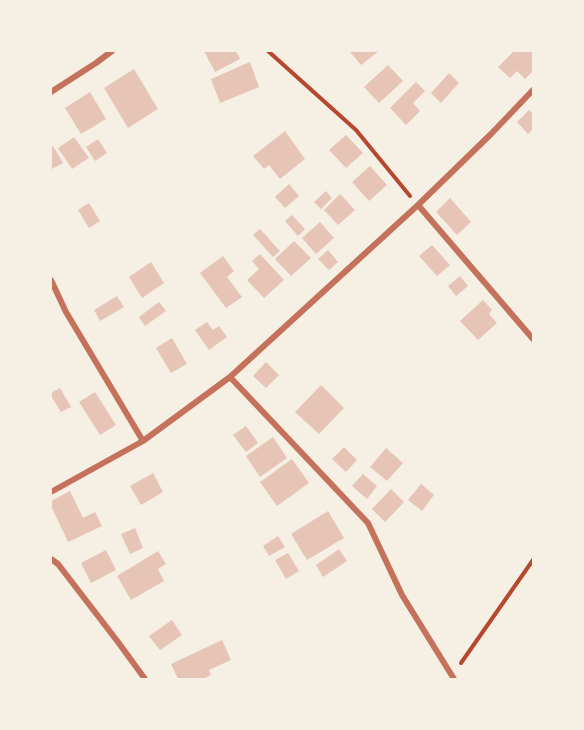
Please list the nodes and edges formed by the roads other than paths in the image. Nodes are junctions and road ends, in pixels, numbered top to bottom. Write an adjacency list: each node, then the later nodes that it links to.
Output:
1 (112, 51): 3 (street)
2 (533, 90): 4 (street)
3 (51, 92)
4 (418, 205): 6 (street); 7 (street)
5 (51, 279): 8 (street)
6 (533, 339)
7 (230, 377): 8 (street); 11 (street)
8 (143, 441): 9 (street)
9 (51, 492)
10 (51, 559): 12 (street)
11 (453, 677)
12 (145, 679)

